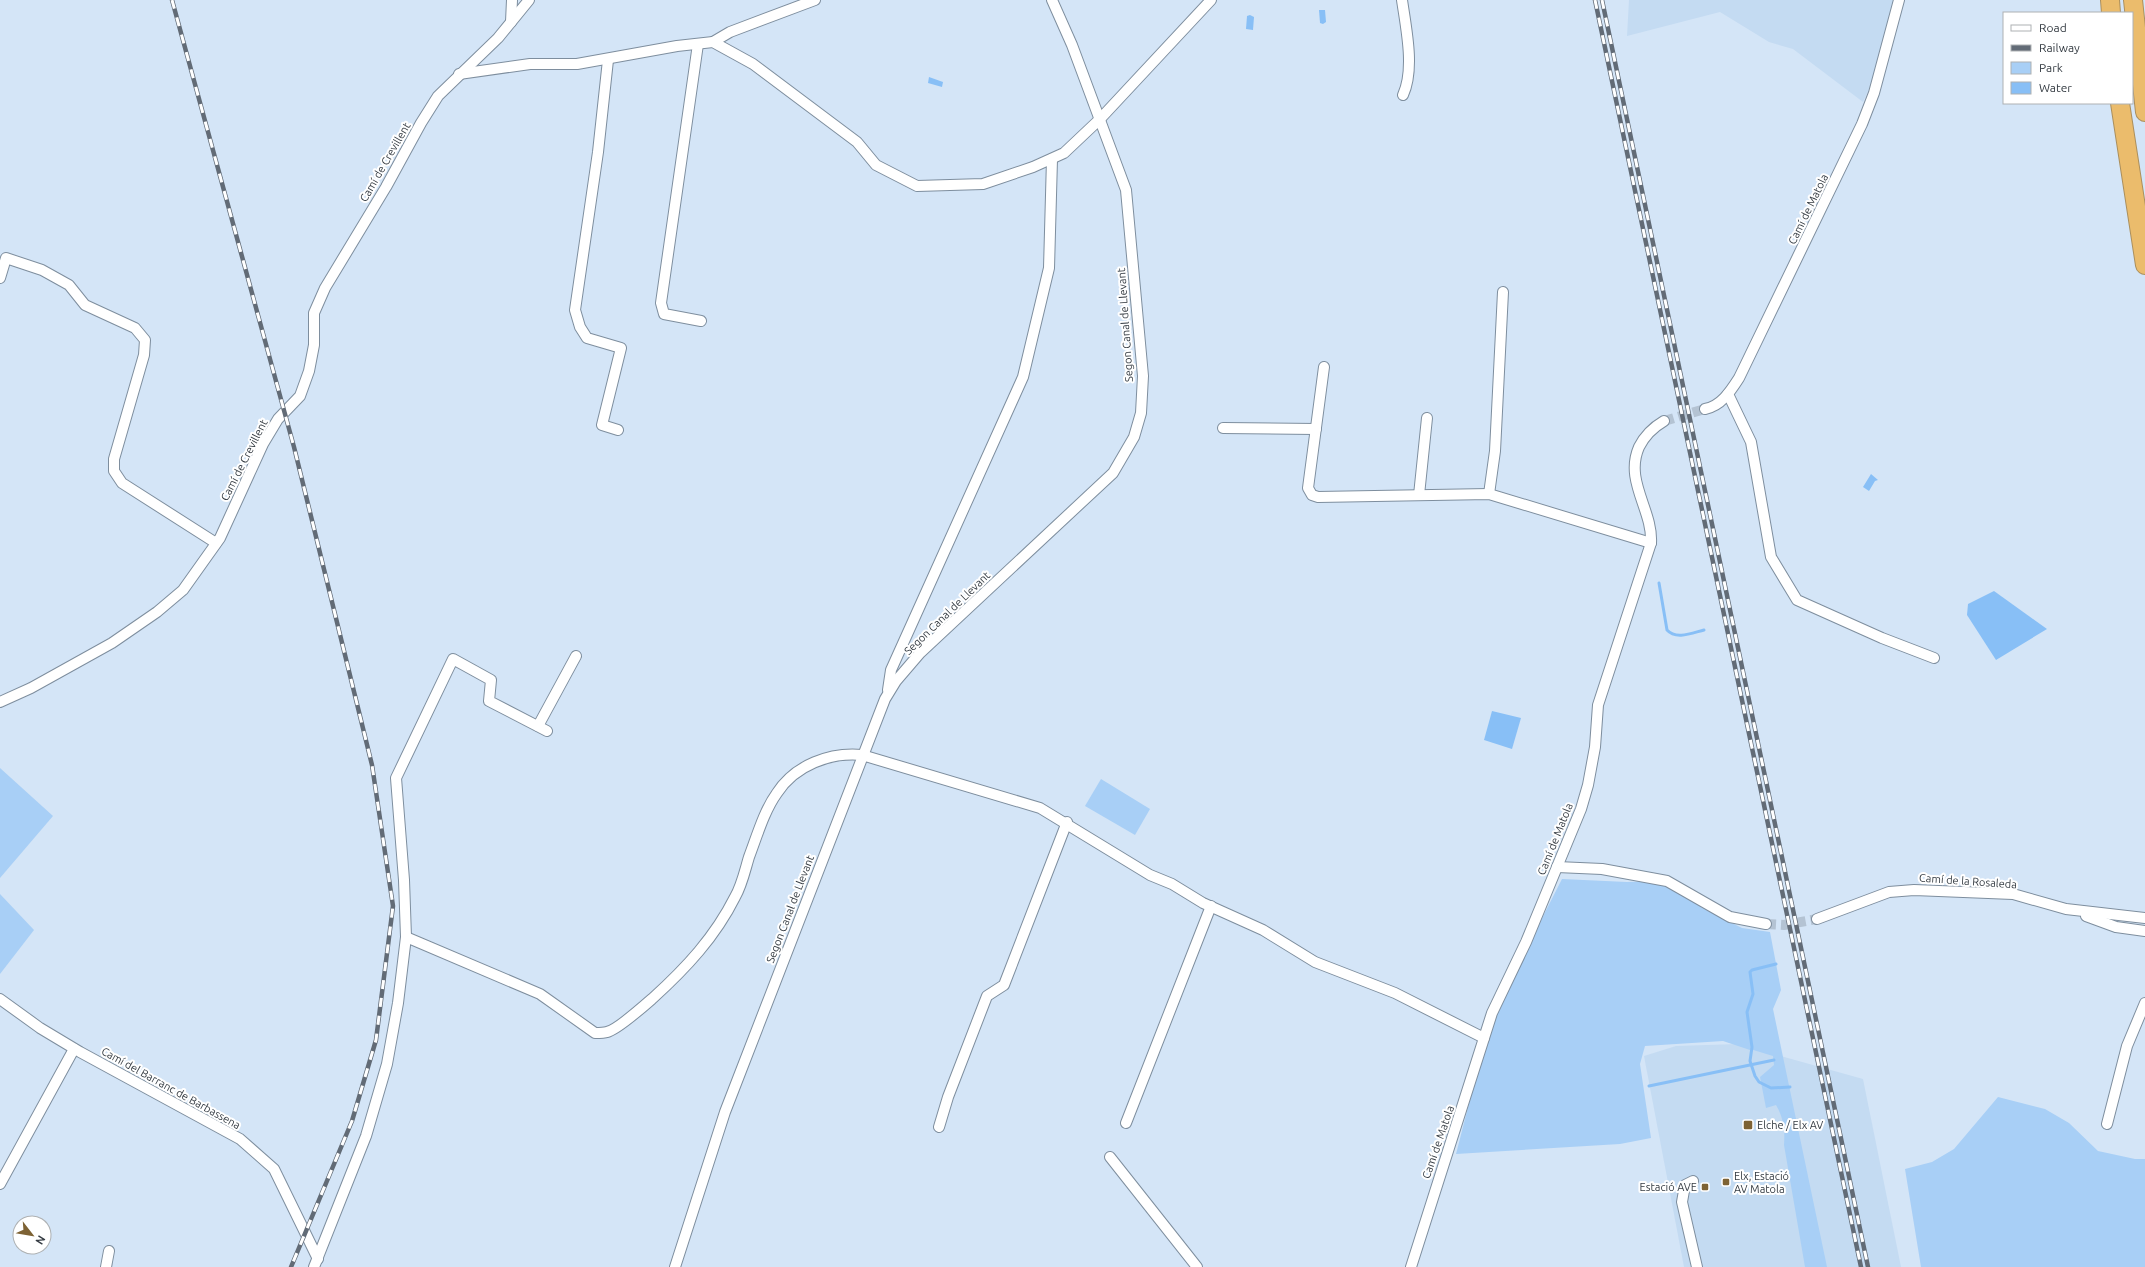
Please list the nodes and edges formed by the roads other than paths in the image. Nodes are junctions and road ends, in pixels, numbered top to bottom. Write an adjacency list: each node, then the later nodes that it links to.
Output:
1 (512, 0): 11 (street)
2 (529, 0): 11 (street, Camí de Crevillent)
3 (815, 0): 12 (street)
4 (1052, 0): 19 (street, Segon Canal de Llevant)
5 (1211, 0): 19 (street)
6 (1402, 0): 16 (street)
7 (1899, 0): 26 (street, Camí de Matola)
8 (2110, 0): 10 (highway)
9 (2133, 0): 18 (highway)
10 (2112, 12)
11 (511, 22): 15 (street, Camí de Crevillent)
12 (714, 42): 13 (street); 20 (street)
13 (698, 44): 14 (street); 24 (street)
14 (608, 60): 15 (street); 32 (street)
15 (459, 74): 35 (street, Camí de Crevillent)
16 (1403, 95)
17 (2120, 104): 21 (highway)
18 (2145, 112)
19 (1100, 119): 20 (street); 39 (street, Segon Canal de Llevant)
20 (1052, 159): 39 (street)
21 (2145, 265)
22 (0, 278): 35 (street)
23 (1503, 292): 33 (street)
24 (701, 322)
25 (1324, 367): 31 (street)
26 (1728, 394): 27 (street, Camí de Matola); 38 (street)
27 (1705, 409)
28 (1427, 418): 34 (street)
29 (1664, 421): 36 (street, Camí de Matola)
30 (1223, 428): 31 (street)
31 (1316, 429): 34 (street)
32 (618, 430)
33 (1489, 494): 34 (street); 36 (street)
34 (1419, 495)
35 (216, 543): 40 (street, Camí de Crevillent)
36 (1651, 544): 43 (street, Camí de Matola)
37 (576, 656): 50 (street)
38 (1934, 658)
39 (887, 694): 41 (street, Segon Canal de Llevant)
40 (0, 702)
41 (862, 755): 42 (street); 50 (street); 64 (street, Segon Canal de Llevant)
42 (1067, 822): 44 (street); 57 (street)
43 (1557, 867): 48 (street); 53 (street, Camí de Matola)
44 (1212, 906): 53 (street); 55 (street)
45 (2066, 909): 46 (street, Camí de la Rosaleda); 47 (street, Camí de la Rosaleda); 49 (street)
46 (2145, 918)
47 (1816, 919)
48 (1766, 924)
49 (2145, 931)
50 (406, 937): 62 (street)
51 (0, 999): 54 (street, Camí del Barranc de Barbassena)
52 (2145, 1003): 56 (street)
53 (1484, 1038): 66 (street, Camí de Matola)
54 (74, 1049): 60 (street); 62 (street, Camí del Barranc de Barbassena)
55 (1126, 1123)
56 (2107, 1124)
57 (939, 1127)
58 (1110, 1157): 65 (street)
59 (1692, 1181): 67 (street)
60 (0, 1184)
61 (109, 1251): 63 (street)
62 (316, 1264)
63 (106, 1267)
64 (675, 1267)
65 (1197, 1267)
66 (1411, 1267)
67 (1697, 1267)

